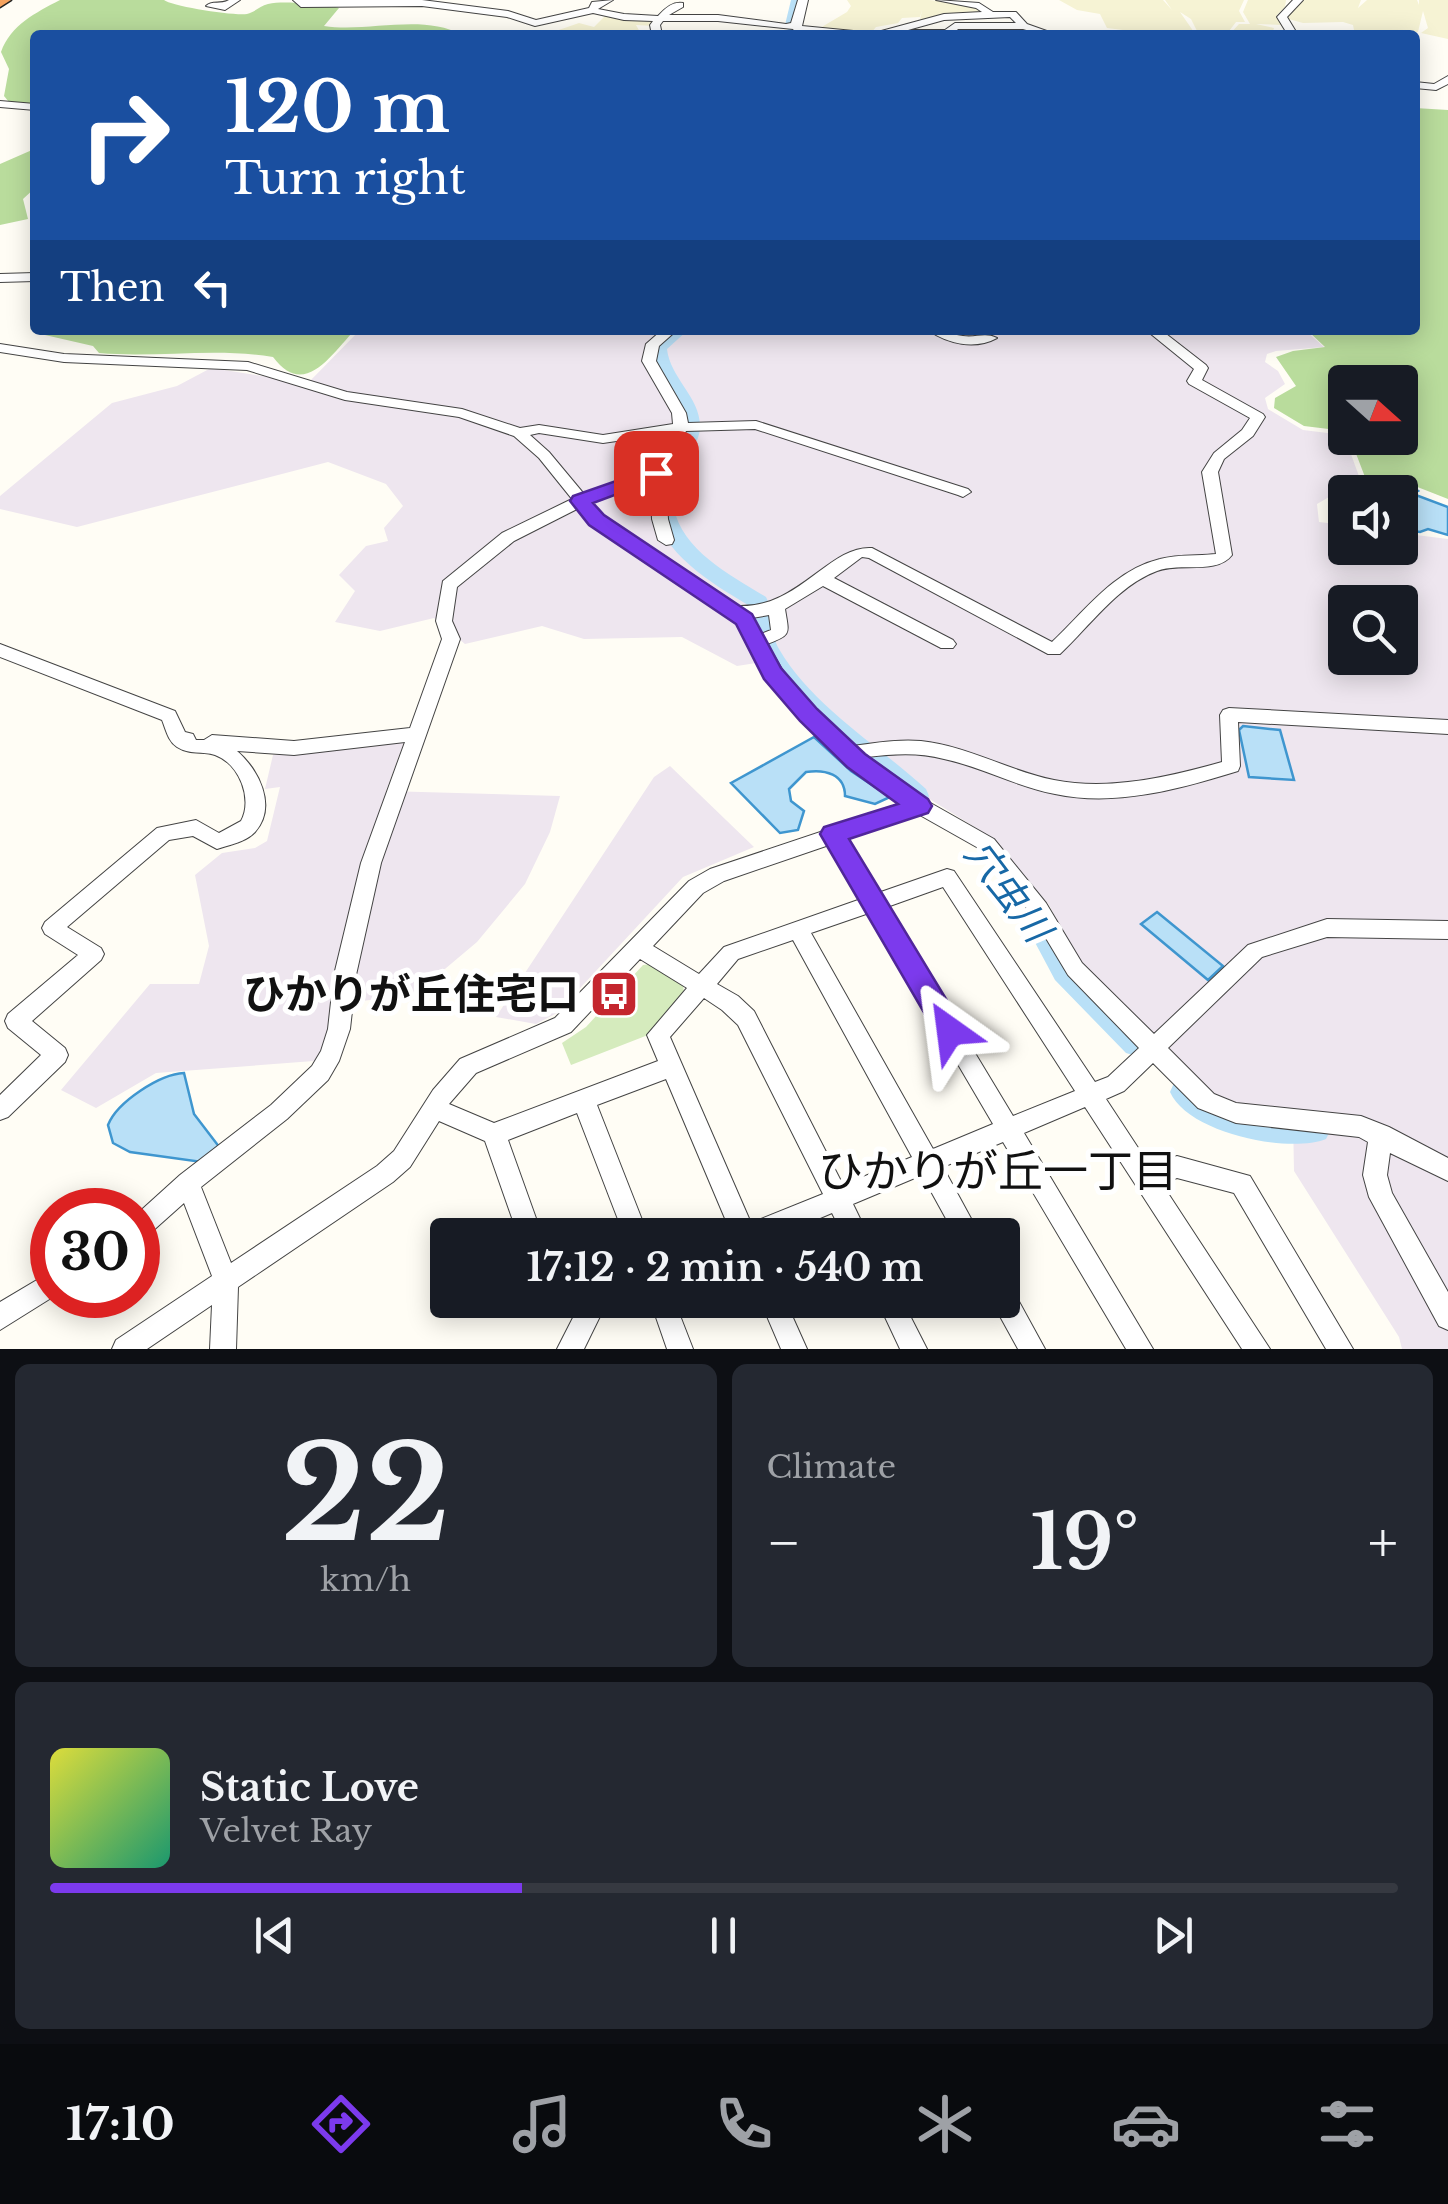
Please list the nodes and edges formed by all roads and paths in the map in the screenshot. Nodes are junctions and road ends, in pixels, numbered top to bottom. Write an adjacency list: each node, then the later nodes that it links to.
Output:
1 (235, 0): 10 (street)
2 (298, 0): 12 (street)
3 (608, 0): 11 (street)
4 (792, 0): 17 (street)
5 (803, 0): 17 (street)
6 (941, 0): 13 (street)
7 (1298, 0): 23 (street)
8 (511, 2): 12 (street)
9 (680, 5): 14 (street)
10 (211, 6)
11 (592, 10): 12 (street); 14 (street)
12 (497, 14)
13 (991, 15): 15 (street); 16 (street)
14 (662, 19): 17 (street); 18 (street)
15 (1024, 26): 21 (street); 22 (street)
16 (896, 28): 19 (street); 20 (street)
17 (796, 29)
18 (656, 30)
19 (889, 30)
20 (901, 30)
21 (951, 30)
22 (1037, 30)
23 (1290, 30)
24 (1448, 72): 27 (street)
25 (1420, 74): 27 (street)
26 (1420, 85): 27 (street)
27 (1435, 85)
28 (0, 104): 29 (street)
29 (30, 107)
30 (30, 277): 31 (street)
31 (0, 278)
32 (664, 335): 37 (street)
33 (947, 335): 35 (street)
34 (1159, 335): 43 (street)
35 (990, 338)
36 (0, 348): 38 (street)
37 (682, 427): 38 (street); 39 (street); 40 (street)
38 (520, 432): 41 (street)
39 (656, 473): 41 (street); 42 (street)
40 (963, 492)
41 (580, 501): 45 (street); 50 (street)
42 (666, 540)
43 (821, 578): 44 (street); 47 (street)
44 (778, 609): 45 (street); 46 (street)
45 (735, 612): 46 (street)
46 (756, 642): 52 (street)
47 (948, 644)
48 (0, 650): 51 (street)
49 (1448, 727): 52 (street)
50 (416, 734): 51 (street); 72 (street)
51 (178, 738): 65 (street)
52 (848, 753): 53 (street)
53 (920, 806): 54 (street); 60 (street)
54 (833, 834): 55 (street); 58 (street)
55 (874, 903): 56 (street); 62 (street); 66 (street)
56 (798, 930): 59 (street); 69 (street)
57 (1448, 930): 60 (street)
58 (639, 948): 59 (street); 64 (street)
59 (700, 983): 61 (street); 73 (street)
60 (1154, 1048): 62 (street); 68 (street)
61 (670, 1066): 63 (street); 77 (street)
62 (1090, 1095): 66 (street); 71 (street)
63 (583, 1100): 67 (street); 76 (street)
64 (434, 1108): 67 (street); 81 (street)
65 (0, 1110)
66 (1008, 1127): 69 (street); 97 (street)
67 (494, 1134): 75 (street)
68 (1381, 1135): 70 (street); 84 (street)
69 (928, 1163): 73 (street); 80 (street)
70 (1448, 1170)
71 (1146, 1178): 98 (street); 99 (street)
72 (188, 1183): 74 (street); 81 (street)
73 (838, 1200): 78 (street); 79 (street)
74 (160, 1208)
75 (524, 1218)
76 (629, 1218)
77 (740, 1218)
78 (792, 1218)
79 (847, 1218)
80 (959, 1218)
81 (226, 1282): 90 (street); 91 (street)
82 (30, 1297): 83 (street)
83 (0, 1316)
84 (1448, 1316)
85 (586, 1318): 92 (street)
86 (669, 1318): 93 (street)
87 (780, 1318): 94 (street)
88 (898, 1318): 95 (street)
89 (1014, 1318): 96 (street)
90 (125, 1349)
91 (223, 1349)
92 (570, 1349)
93 (680, 1349)
94 (794, 1349)
95 (914, 1349)
96 (1032, 1349)
97 (1140, 1349)
98 (1257, 1349)
99 (1340, 1349)

